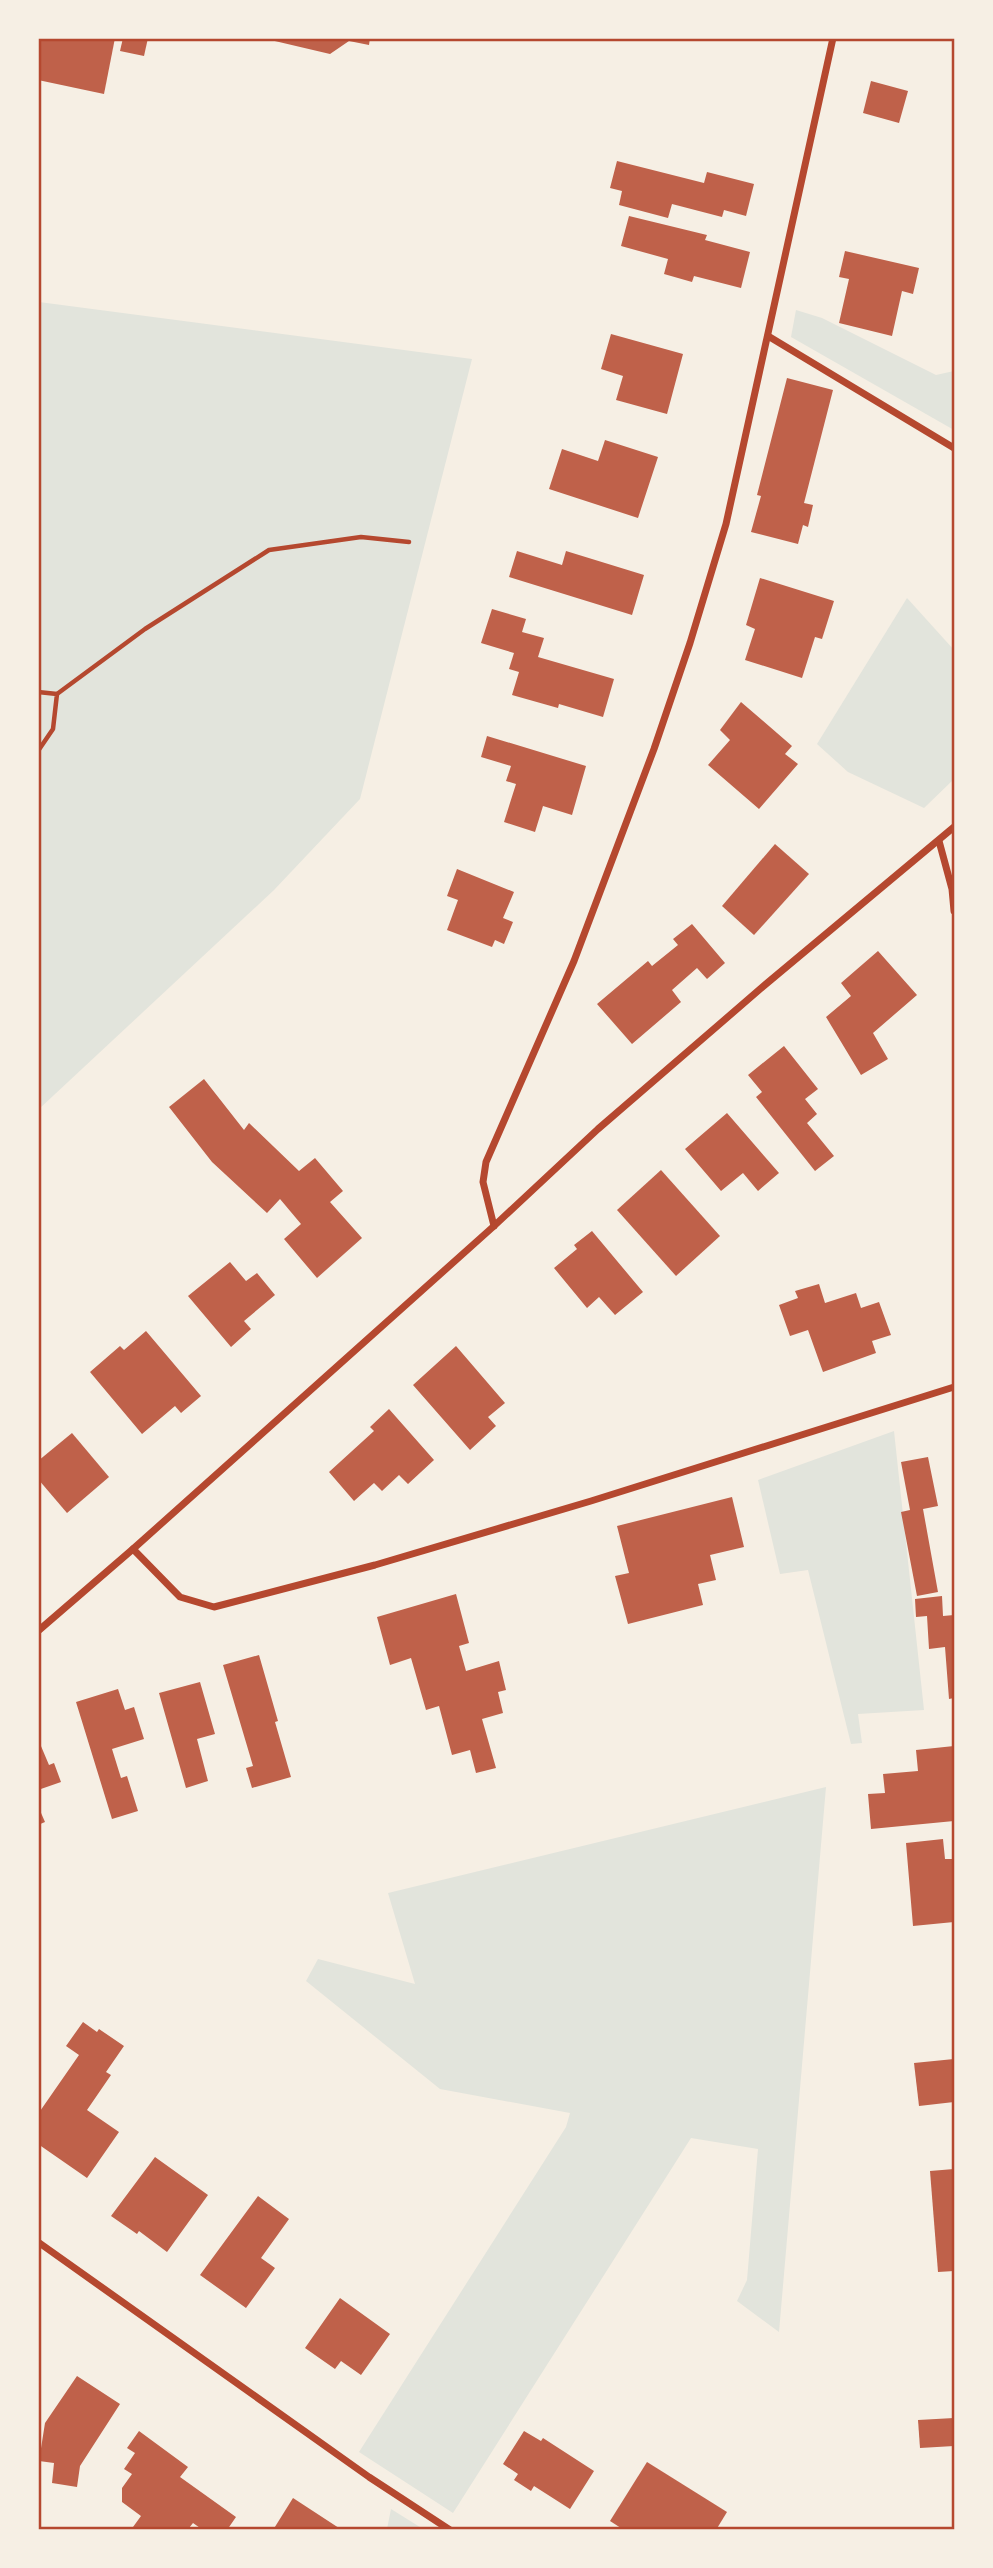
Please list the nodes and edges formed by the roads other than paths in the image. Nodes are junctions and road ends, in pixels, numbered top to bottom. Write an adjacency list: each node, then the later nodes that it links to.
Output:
1 (833, 38): 2 (street)
2 (768, 336): 3 (street); 7 (street)
3 (954, 448)
4 (954, 827): 5 (street)
5 (939, 841): 6 (street); 7 (street)
6 (954, 911)
7 (494, 1226): 9 (street)
8 (954, 1387): 9 (street)
9 (133, 1549): 10 (street)
10 (38, 1631)
11 (38, 2242): 12 (street)
12 (450, 2529)

